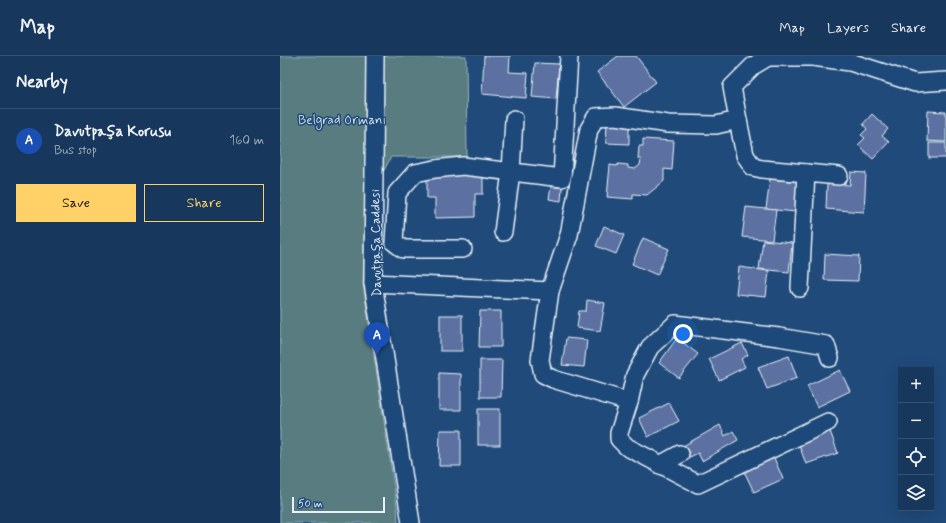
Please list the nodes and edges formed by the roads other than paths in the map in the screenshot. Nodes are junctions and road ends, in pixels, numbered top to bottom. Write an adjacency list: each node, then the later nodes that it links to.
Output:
1 (375, 56): 11 (street, Davutpaşa Caddesi)
2 (569, 56): 6 (street)
3 (946, 81): 5 (street)
4 (514, 119): 6 (street)
5 (738, 120): 7 (street); 13 (street)
6 (511, 172): 9 (street); 10 (street)
7 (806, 173): 8 (street); 12 (street)
8 (840, 176)
9 (503, 232)
10 (463, 249)
11 (373, 283): 13 (street); 20 (street, Davutpaşa Caddesi)
12 (800, 288)
13 (550, 290): 15 (street)
14 (830, 358): 15 (street)
15 (626, 401): 16 (street); 19 (street)
16 (638, 417)
17 (828, 422): 19 (street)
18 (680, 454): 19 (street)
19 (660, 465)
20 (411, 523)

